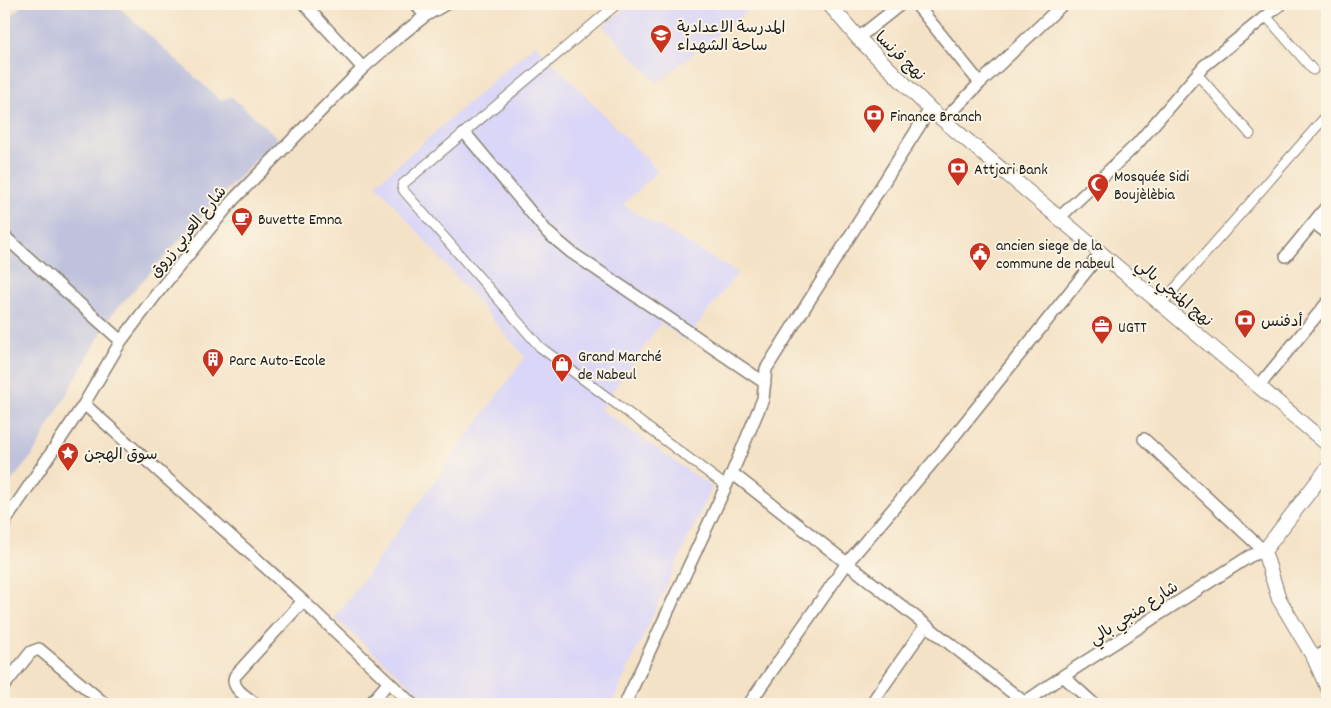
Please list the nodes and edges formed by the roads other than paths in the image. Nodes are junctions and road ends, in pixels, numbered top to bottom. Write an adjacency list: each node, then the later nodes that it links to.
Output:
1 (304, 4): 13 (street)
2 (416, 4): 10 (street)
3 (446, 4): 10 (street, شارع العربي زروق)
4 (617, 4): 20 (street)
5 (829, 4): 12 (street, نهج فرنسا)
6 (901, 4): 12 (street)
7 (916, 4): 16 (street)
8 (1063, 4): 16 (street)
9 (1281, 4): 11 (street)
10 (426, 16): 13 (street, شارع العربي زروق)
11 (1266, 16): 14 (street); 15 (street)
12 (858, 38): 17 (street, نهج فرنسا)
13 (363, 68): 31 (street, شارع العربي زروق)
14 (1313, 70)
15 (1197, 74): 21 (street); 23 (street)
16 (980, 83): 19 (street)
17 (930, 109): 19 (street, نهج المنجي بالي); 32 (street)
18 (1327, 115): 29 (street)
19 (944, 120): 23 (street, نهج المنجي بالي)
20 (464, 134): 32 (street); 39 (street)
21 (1250, 134)
22 (1327, 206): 24 (street)
23 (1059, 218): 27 (street, نهج المنجي بالي)
24 (1314, 222): 25 (street); 28 (street)
25 (1327, 233)
26 (4, 236): 31 (street)
27 (1102, 254): 29 (street, نهج المنجي بالي); 42 (street)
28 (1286, 256)
29 (1162, 303): 33 (street, نهج المنجي بالي)
30 (1327, 303): 33 (street)
31 (121, 341): 34 (street, شارع العربي زروق)
32 (765, 383): 38 (street)
33 (1259, 386): 36 (street, نهج المنجي بالي)
34 (84, 404): 40 (street, شارع العربي زروق); 43 (street)
35 (1144, 439): 41 (street)
36 (1327, 444)
37 (1327, 468): 41 (street)
38 (732, 473): 39 (street); 42 (street)
39 (726, 486): 56 (street)
40 (4, 523)
41 (1264, 551): 46 (street); 47 (street, شارع منجي بالي)
42 (847, 563): 44 (street); 57 (street)
43 (303, 601): 48 (street); 53 (street)
44 (926, 625): 51 (street); 58 (street)
45 (1327, 651): 46 (street)
46 (1314, 658): 50 (street)
47 (1063, 676): 51 (street, شارع منجي بالي); 59 (street)
48 (390, 682): 54 (street); 55 (street)
49 (4, 686): 52 (street)
50 (1327, 687)
51 (1023, 703)
52 (105, 704)
53 (256, 704)
54 (370, 704)
55 (412, 704)
56 (625, 704)
57 (749, 704)
58 (871, 704)
59 (1094, 704)

